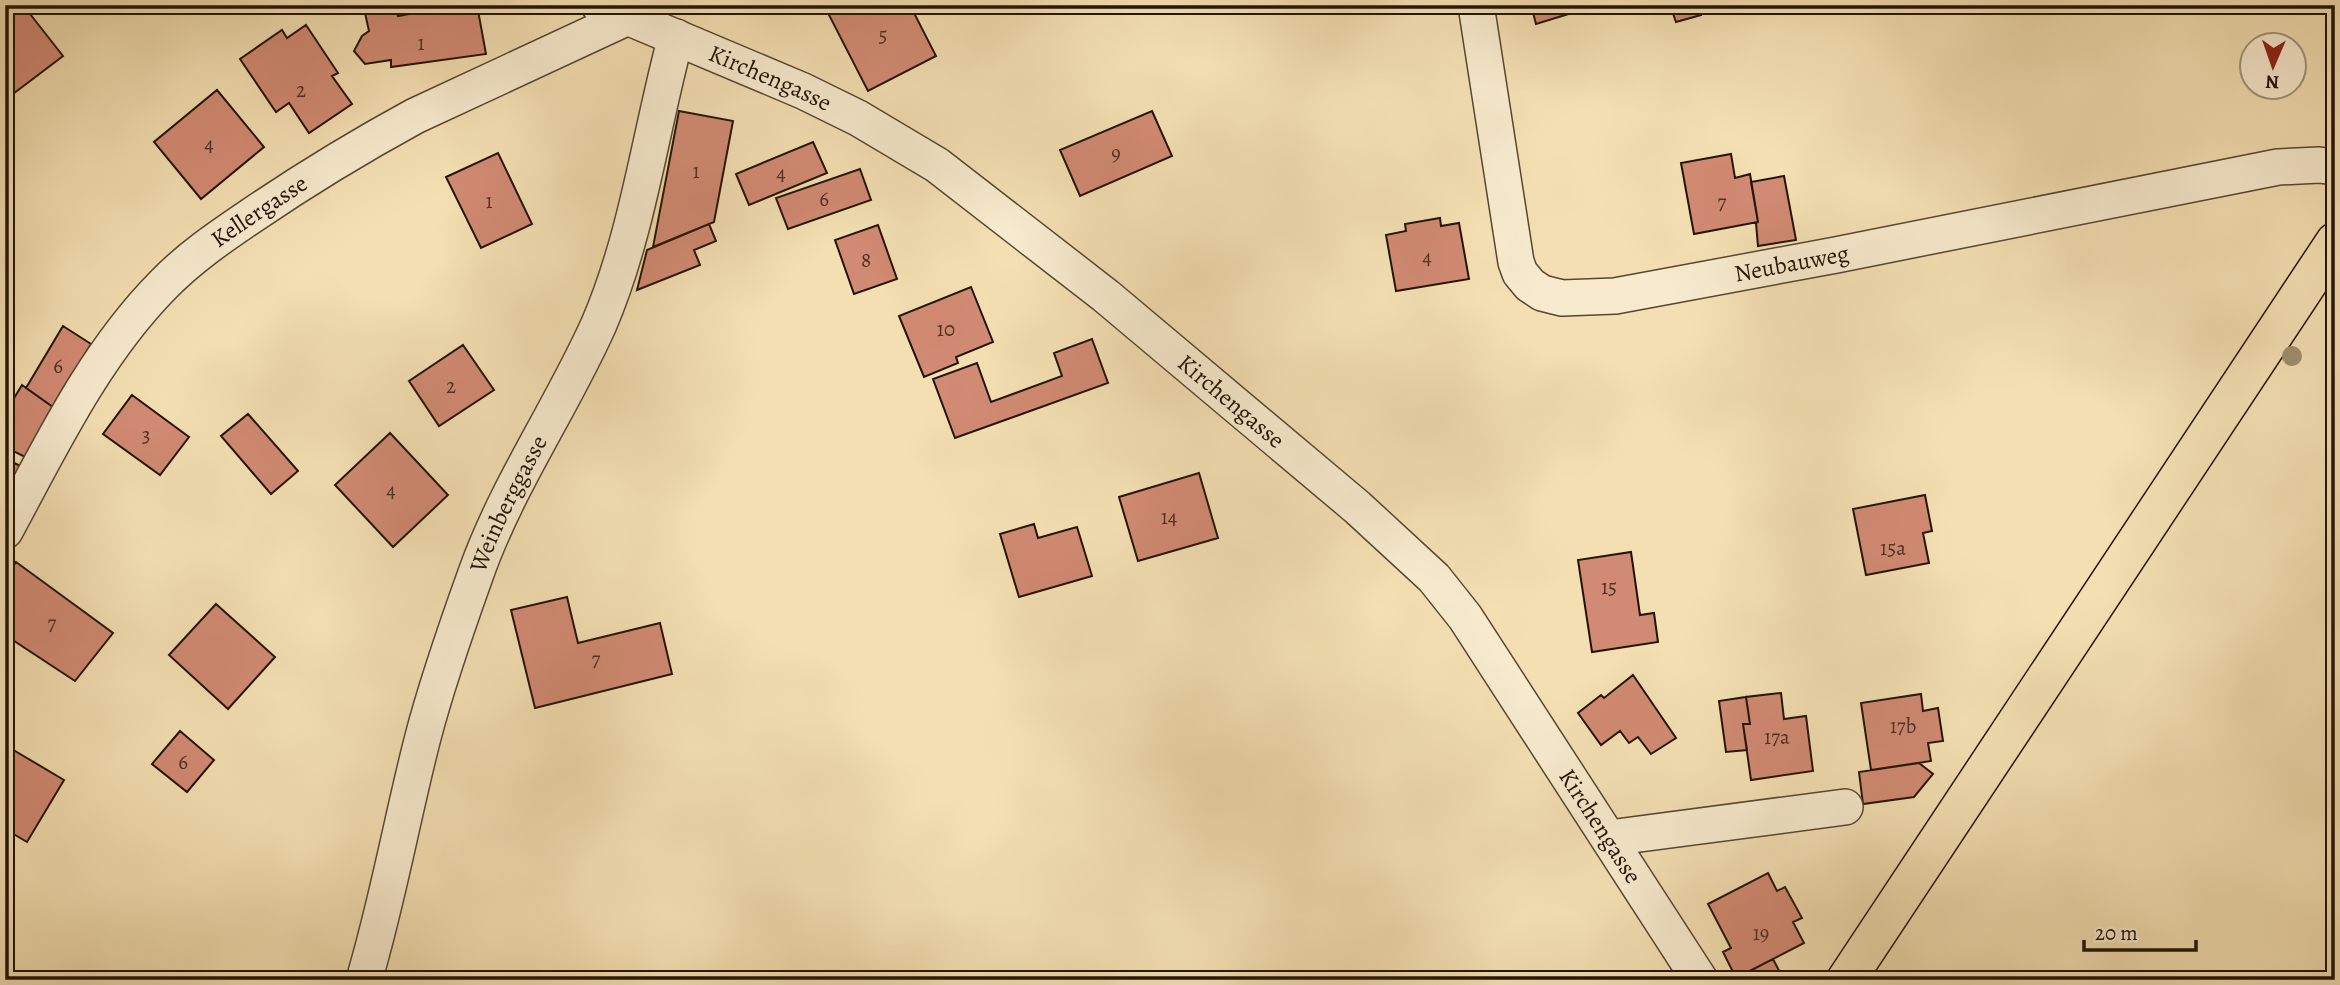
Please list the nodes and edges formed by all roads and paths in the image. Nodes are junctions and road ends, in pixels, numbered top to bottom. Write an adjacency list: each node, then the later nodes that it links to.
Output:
1 (1476, 5): 4 (street, Neubauweg)
2 (627, 9): 3 (street, Kirchengasse); 6 (street, Kellergasse)
3 (676, 37): 8 (street, Kirchengasse); 9 (street, Weinberggasse)
4 (2335, 167)
5 (2335, 242): 11 (main road)
6 (5, 531)
7 (1845, 807): 8 (street)
8 (1609, 838): 10 (street, Kirchengasse)
9 (364, 980)
10 (1700, 980)
11 (1846, 980)

